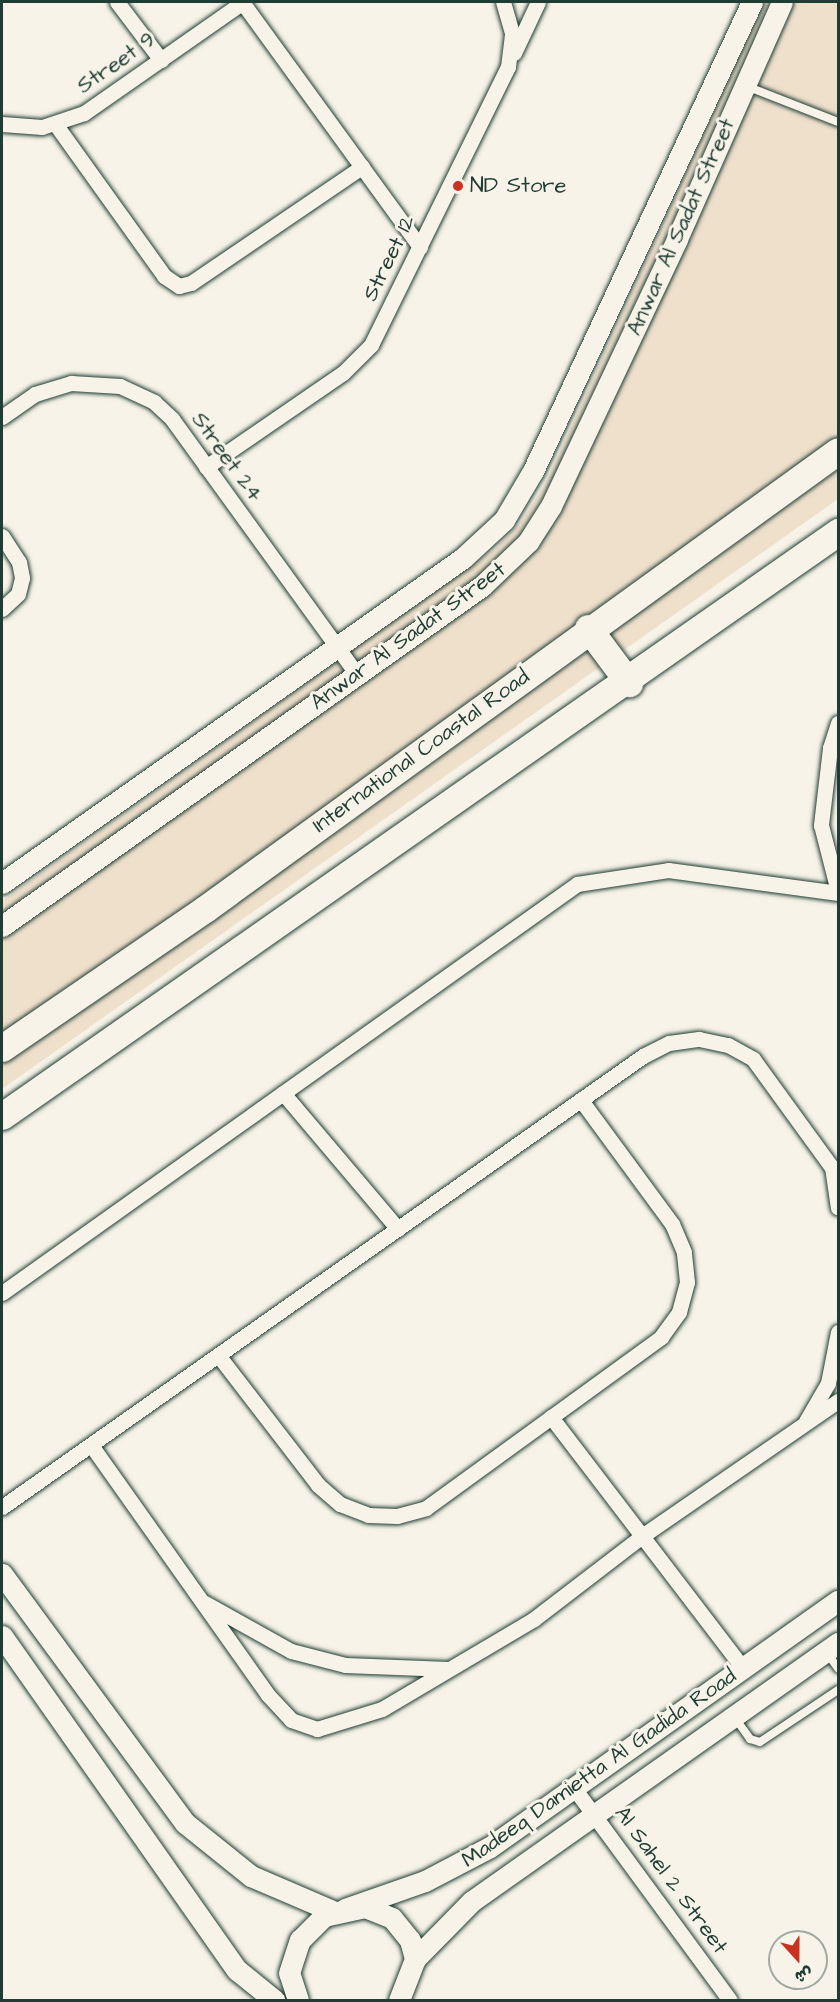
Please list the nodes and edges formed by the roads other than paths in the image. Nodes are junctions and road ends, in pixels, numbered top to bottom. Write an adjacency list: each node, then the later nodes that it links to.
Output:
1 (117, 2): 7 (street)
2 (243, 2): 7 (street, Street 9); 13 (street)
3 (503, 2): 8 (street, Street 12)
4 (538, 2): 8 (street)
5 (752, 2): 14 (main road, Anwar Al Sadat Street)
6 (782, 2): 9 (main road, Anwar Al Sadat Street)
7 (161, 60): 12 (street, Street 9)
8 (508, 67): 16 (street, Street 12)
9 (745, 86): 10 (lane); 15 (main road, Anwar Al Sadat Street)
10 (838, 122)
11 (2, 124): 12 (street, Street 9)
12 (56, 125): 13 (street)
13 (362, 167): 16 (street)
14 (645, 225): 15 (main road); 24 (main road, Anwar Al Sadat Street)
15 (677, 239): 25 (main road, Anwar Al Sadat Street)
16 (420, 247): 19 (street, Street 12)
17 (2, 417): 19 (street, Street 24)
18 (838, 451): 23 (highway, International Coastal Road)
19 (206, 467): 24 (street, Street 24)
20 (838, 532): 26 (highway)
21 (2, 536): 22 (street)
22 (2, 609)
23 (588, 628): 26 (highway); 33 (highway, International Coastal Road)
24 (337, 647): 25 (street, Street 24); 28 (main road, Anwar Al Sadat Street)
25 (357, 675): 31 (main road, Anwar Al Sadat Street)
26 (629, 682): 36 (highway)
27 (838, 723): 30 (street)
28 (2, 883)
29 (2, 889): 31 (main road)
30 (838, 892): 34 (street)
31 (20, 912): 32 (main road, Anwar Al Sadat Street)
32 (2, 926)
33 (2, 1048)
34 (283, 1093): 39 (street); 40 (street)
35 (582, 1100): 37 (street); 39 (street); 44 (street)
36 (2, 1116)
37 (835, 1172): 38 (street)
38 (838, 1208)
39 (398, 1229): 42 (street)
40 (2, 1293)
41 (838, 1332): 45 (street)
42 (218, 1355): 44 (street); 46 (street)
43 (838, 1401): 45 (street)
44 (551, 1417): 48 (street)
45 (805, 1424): 48 (street)
46 (91, 1444): 47 (street); 50 (street)
47 (2, 1507)
48 (642, 1536): 54 (street); 55 (street)
49 (2, 1574): 60 (main road)
50 (200, 1600): 55 (street); 55 (street)
51 (838, 1601): 54 (main road, Madeeq Damietta Al Gadida Road)
52 (2, 1636): 62 (main road)
53 (834, 1654): 57 (main road, Madeeq Damietta Al Gadida Road)
54 (743, 1668): 58 (main road, Madeeq Damietta Al Gadida Road)
55 (450, 1669)
56 (838, 1690): 57 (lane)
57 (734, 1717): 59 (main road, Madeeq Damietta Al Gadida Road)
58 (574, 1788): 59 (street, Al Sahel 2 Street); 60 (main road, Madeeq Damietta Al Gadida Road)
59 (595, 1815): 61 (main road, Madeeq Damietta Al Gadida Road); 65 (street, Al Sahel 2 Street)
60 (340, 1910): 61 (main road); 63 (main road, Madeeq Damietta Al Gadida Road)
61 (415, 1959): 64 (main road)
62 (274, 2001)
63 (298, 2001)
64 (399, 2001)
65 (730, 2001)

